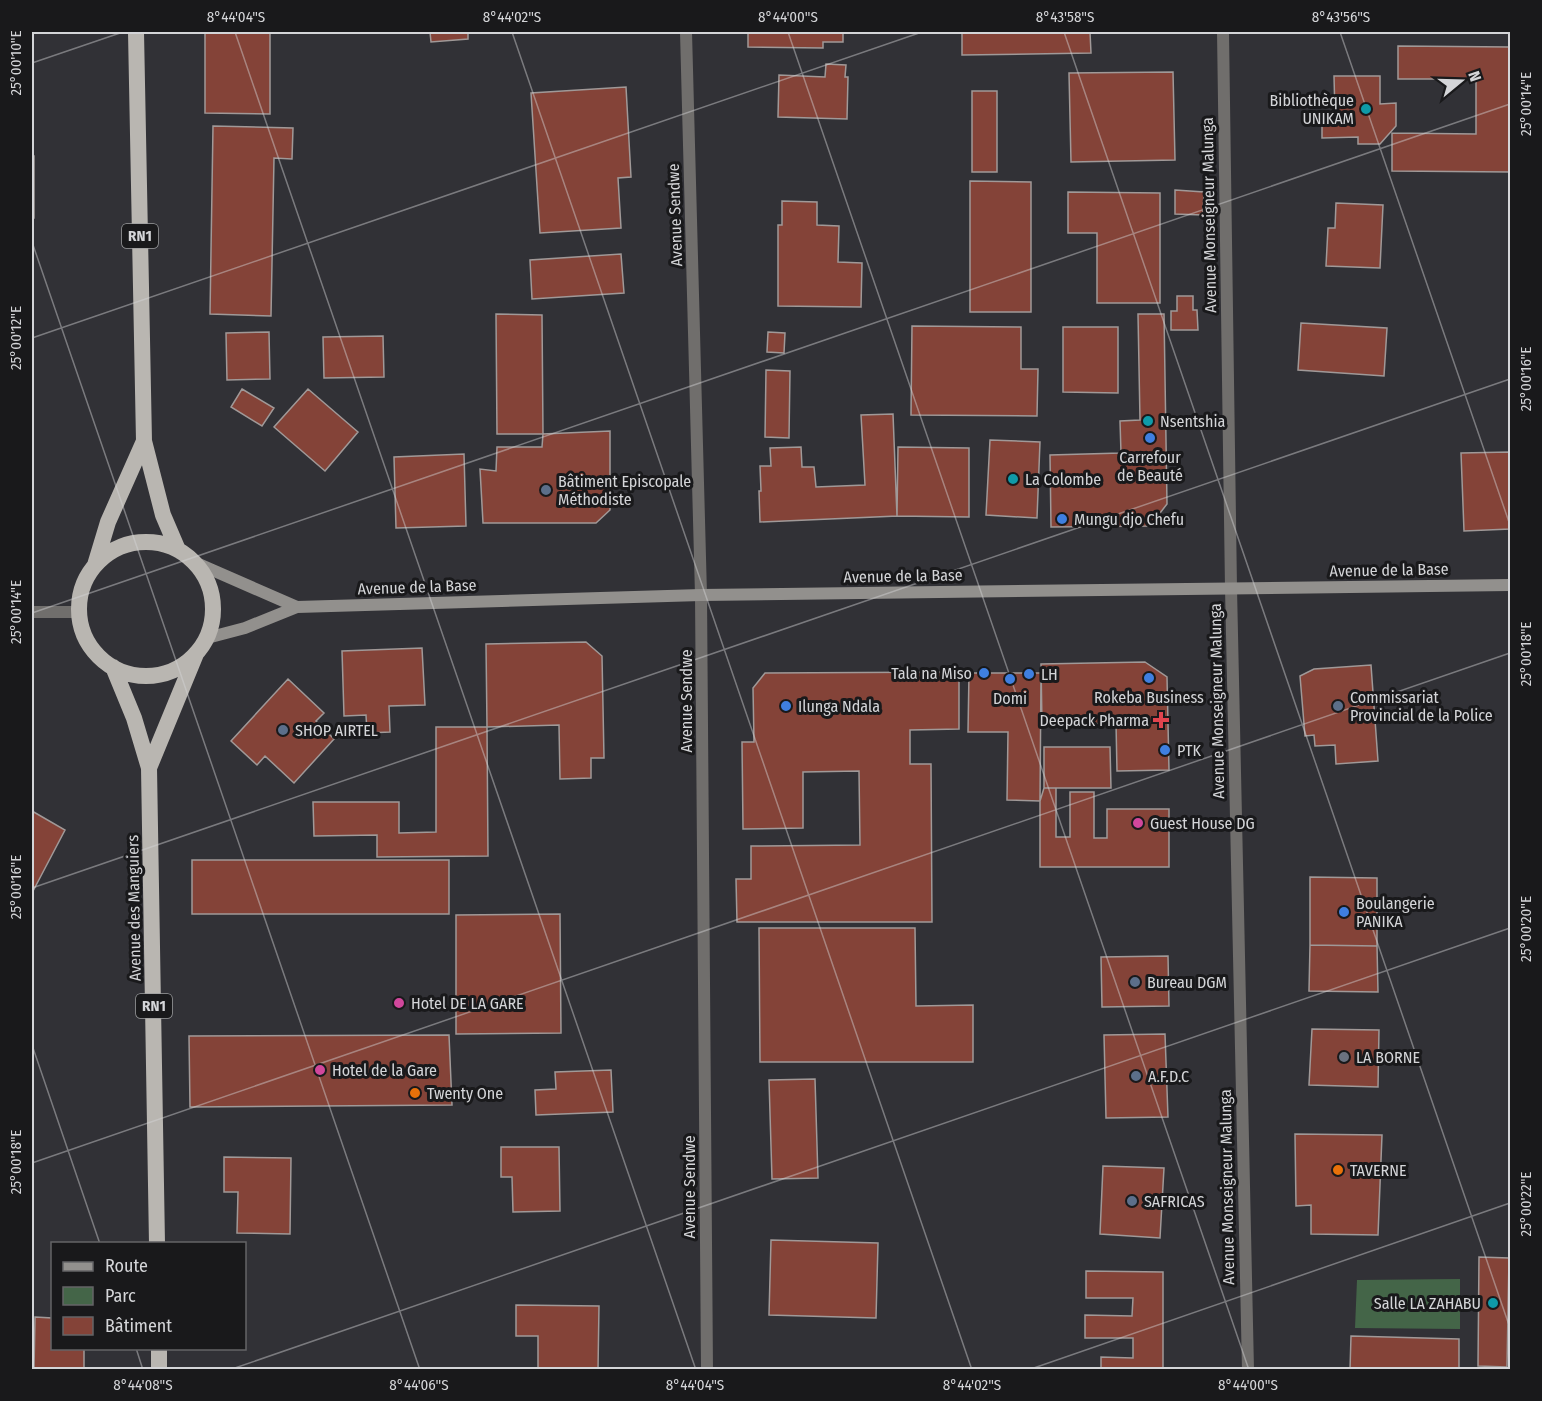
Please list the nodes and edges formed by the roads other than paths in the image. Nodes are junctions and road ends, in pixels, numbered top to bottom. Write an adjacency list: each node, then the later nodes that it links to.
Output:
1 (136, 32): 4 (highway, RN1)
2 (686, 32): 10 (street, Avenue Sendwe)
3 (1223, 32): 9 (street, Avenue Monseigneur Malunga)
4 (144, 441): 5 (highway, RN1); 7 (highway, RN1)
5 (178, 550): 6 (highway); 7 (highway)
6 (194, 562): 11 (main road); 14 (highway)
7 (95, 565): 13 (highway)
8 (1510, 585): 9 (main road, Avenue de la Base)
9 (1231, 588): 10 (main road, Avenue de la Base); 22 (street, Avenue Monseigneur Malunga)
10 (701, 595): 11 (main road, Avenue de la Base); 21 (street, Avenue Sendwe)
11 (297, 607): 14 (main road)
12 (32, 612): 13 (street)
13 (79, 612): 16 (highway)
14 (207, 638): 15 (highway)
15 (196, 654): 16 (highway); 17 (highway, Avenue des Manguiers / RN1)
16 (112, 667): 17 (highway, RN1)
17 (149, 768): 18 (highway, Avenue des Manguiers / RN1)
18 (158, 1242)
19 (159, 1350): 20 (highway)
20 (159, 1370)
21 (707, 1370)
22 (1248, 1370)

